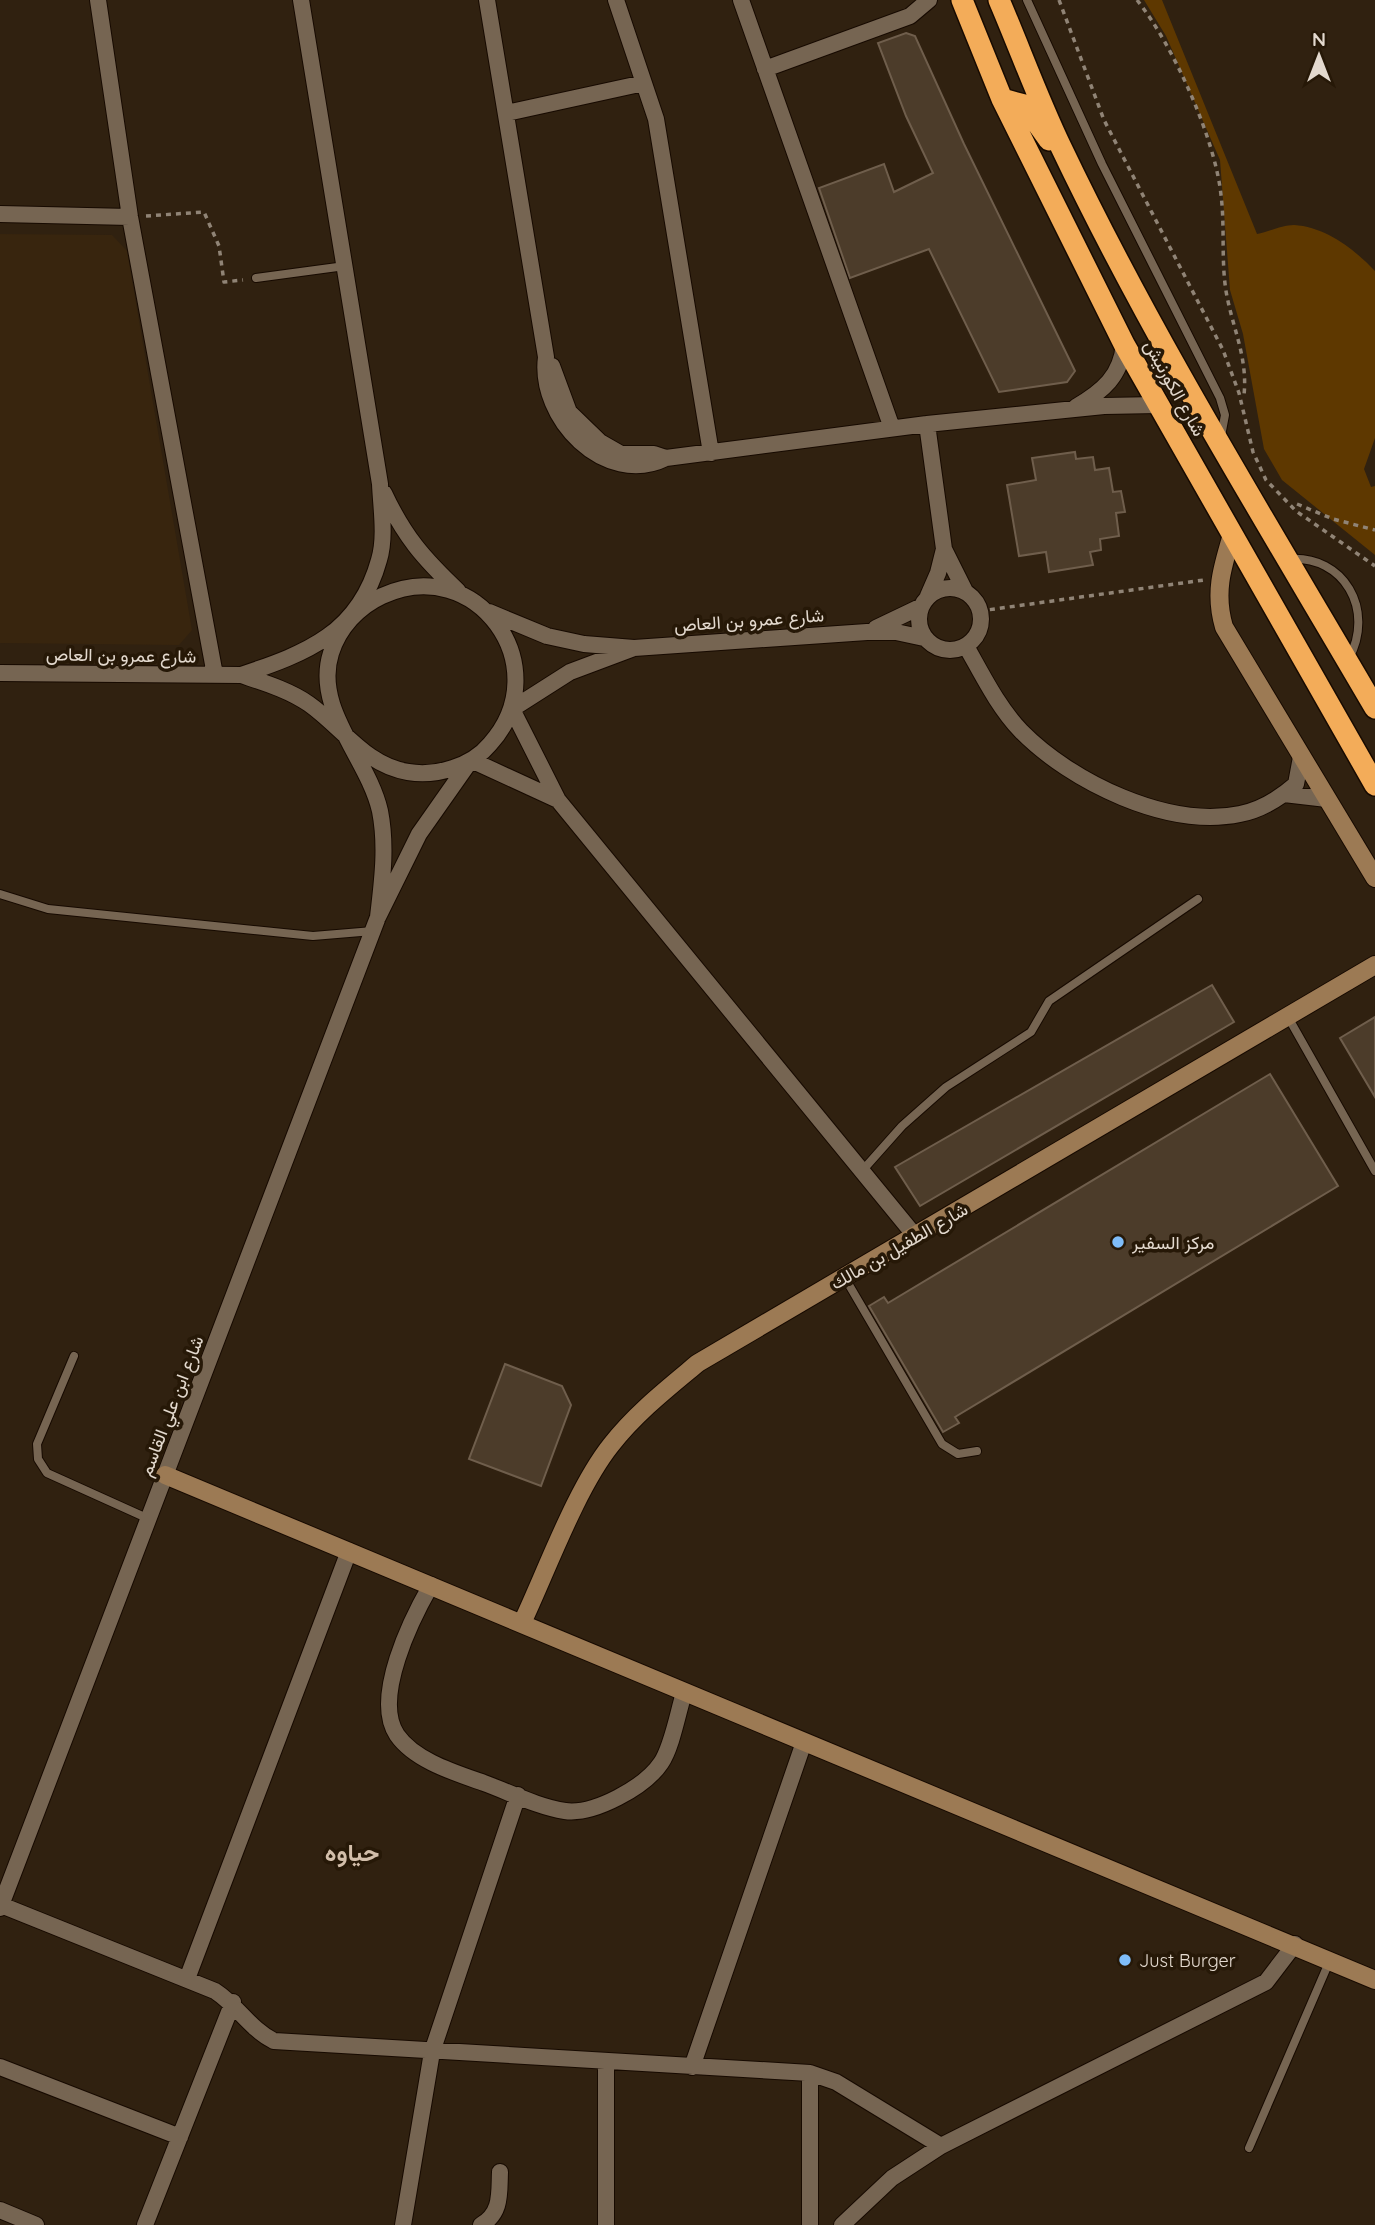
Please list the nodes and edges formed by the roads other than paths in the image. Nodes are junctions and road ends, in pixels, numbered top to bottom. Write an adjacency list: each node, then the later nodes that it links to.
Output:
1 (98, 0): 16 (street)
2 (301, 0): 17 (street)
3 (487, 0): 13 (street)
4 (616, 0): 11 (street)
5 (741, 0): 10 (street)
6 (929, 0): 10 (street)
7 (962, 0): 12 (highway, شارع الكورنيش)
8 (999, 0): 14 (highway, شارع الكورنيش)
9 (1027, 0): 24 (lane)
10 (765, 69): 23 (street)
11 (644, 83): 13 (street); 25 (street)
12 (1002, 99): 14 (highway); 19 (highway, شارع الكورنيش)
13 (507, 113): 25 (street)
14 (1060, 146): 24 (highway, شارع الكورنيش)
15 (0, 214): 16 (street)
16 (130, 217): 41 (street)
17 (345, 266): 18 (lane); 26 (street)
18 (256, 278)
19 (1125, 344): 20 (highway, شارع الكورنيش); 21 (street)
20 (1158, 405): 21 (street); 27 (highway, شارع الكورنيش)
21 (1071, 410): 22 (street)
22 (927, 424): 23 (street); 28 (street)
23 (892, 428): 25 (street)
24 (1220, 442): 29 (highway, شارع الكورنيش)
25 (711, 453)
26 (380, 484): 31 (street); 34 (street)
27 (1232, 535): 46 (street); 48 (highway, شارع الكورنيش)
28 (944, 549): 30 (street); 32 (street)
29 (1287, 559): 39 (highway, شارع الكورنيش); 39 (lane)
30 (965, 591): 32 (street); 37 (street)
31 (460, 593): 33 (street); 34 (street)
32 (924, 601): 35 (street, شارع عمرو بن العاص); 36 (street)
33 (487, 612): 38 (street, شارع عمرو بن العاص); 44 (street)
34 (345, 625): 42 (street, شارع عمرو بن العاص); 45 (street)
35 (867, 632): 36 (street, شارع عمرو بن العاص); 38 (street, شارع عمرو بن العاص)
36 (924, 638): 37 (street)
37 (966, 646): 49 (street)
38 (634, 648): 44 (street, شارع عمرو بن العاص)
39 (1347, 660): 43 (highway, شارع الكورنيش)
40 (0, 673): 41 (street, شارع عمرو بن العاص)
41 (215, 675): 42 (street, شارع عمرو بن العاص)
42 (241, 675): 45 (street, شارع عمرو بن العاص)
43 (1375, 707)
44 (512, 709): 47 (street); 51 (street)
45 (353, 745): 47 (street); 55 (street, شارع ابن علي القاسم)
46 (1301, 757): 49 (street); 50 (street)
47 (471, 760): 51 (street); 55 (street, شارع ابن علي القاسم)
48 (1375, 785)
49 (1284, 794): 50 (street)
50 (1327, 799): 52 (street)
51 (558, 800): 58 (street)
52 (1375, 878)
53 (0, 894): 55 (lane)
54 (1198, 900): 58 (lane)
55 (376, 924): 64 (street, شارع ابن علي القاسم)
56 (1375, 965): 57 (street, شارع الطفيل بن مالك)
57 (1288, 1017): 59 (lane); 60 (street, شارع الطفيل بن مالك)
58 (862, 1171): 60 (street)
59 (1375, 1171)
60 (916, 1237): 61 (street, شارع الطفيل بن مالك)
61 (845, 1278): 63 (lane); 68 (street, شارع الطفيل بن مالك)
62 (74, 1356): 65 (lane)
63 (977, 1451)
64 (166, 1475): 65 (street, شارع ابن علي القاسم); 66 (street)
65 (149, 1519): 72 (street, شارع ابن علي القاسم)
66 (349, 1551): 67 (street); 75 (street)
67 (432, 1585): 68 (street); 71 (street)
68 (522, 1623): 69 (street)
69 (684, 1693): 70 (street); 71 (street)
70 (804, 1742): 73 (street); 81 (street)
71 (518, 1795): 78 (street)
72 (1, 1907): 75 (street)
73 (1295, 1944): 74 (street); 84 (street)
74 (1330, 1960): 76 (street); 85 (lane)
75 (187, 1979): 77 (street)
76 (1375, 1980)
77 (233, 2002): 78 (street); 83 (street)
78 (432, 2052): 79 (street); 88 (street)
79 (606, 2062): 81 (street); 92 (street)
80 (0, 2067): 83 (street)
81 (692, 2067): 82 (street)
82 (810, 2073): 84 (street); 93 (street)
83 (180, 2137): 90 (street)
84 (941, 2146): 94 (street)
85 (1249, 2148)
86 (500, 2172): 91 (street)
87 (0, 2210): 89 (street)
88 (397, 2224)
89 (36, 2225)
90 (145, 2225)
91 (481, 2225)
92 (606, 2225)
93 (810, 2225)
94 (842, 2225)

